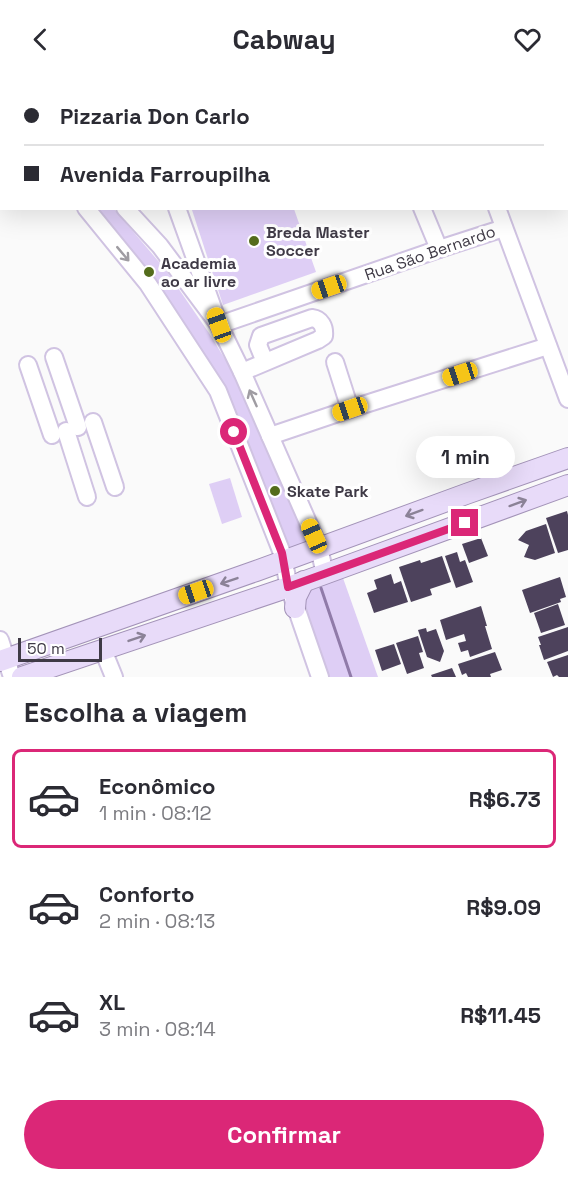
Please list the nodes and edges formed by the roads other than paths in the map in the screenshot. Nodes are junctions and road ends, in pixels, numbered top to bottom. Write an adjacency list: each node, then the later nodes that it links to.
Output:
1 (88, 210): 27 (street, one-way to 27)
2 (127, 210): 7 (street)
3 (423, 210): 8 (street)
4 (498, 210): 6 (street)
5 (180, 213): 7 (street); 9 (street)
6 (504, 228): 8 (street, Rua São Bernardo); 10 (street)
7 (160, 246): 9 (street)
8 (439, 249): 9 (street, Rua São Bernardo)
9 (219, 325): 15 (street)
10 (548, 346): 16 (street); 17 (street)
11 (54, 357): 18 (street)
12 (265, 362): 15 (street)
13 (335, 362): 17 (street)
14 (28, 364): 18 (street)
15 (242, 372): 19 (street, one-way to 15)
16 (568, 399)
17 (350, 409): 19 (street)
18 (72, 429): 22 (street); 24 (street)
19 (270, 436): 26 (street)
20 (568, 458): 23 (main road)
21 (568, 485): 25 (main road, one-way to 21)
22 (115, 487)
23 (461, 496): 25 (street); 26 (main road, one-way to 26)
24 (87, 497)
25 (472, 520): 28 (main road)
26 (319, 548): 27 (main road); 28 (street)
27 (284, 561): 29 (street); 32 (main road, one-way to 32)
28 (325, 573): 29 (main road)
29 (296, 584): 30 (main road); 31 (main road, one-way to 29)
30 (295, 608): 35 (street)
31 (104, 650): 33 (main road); 34 (street)
32 (4, 659)
33 (22, 677)
34 (114, 677)
35 (320, 677)

